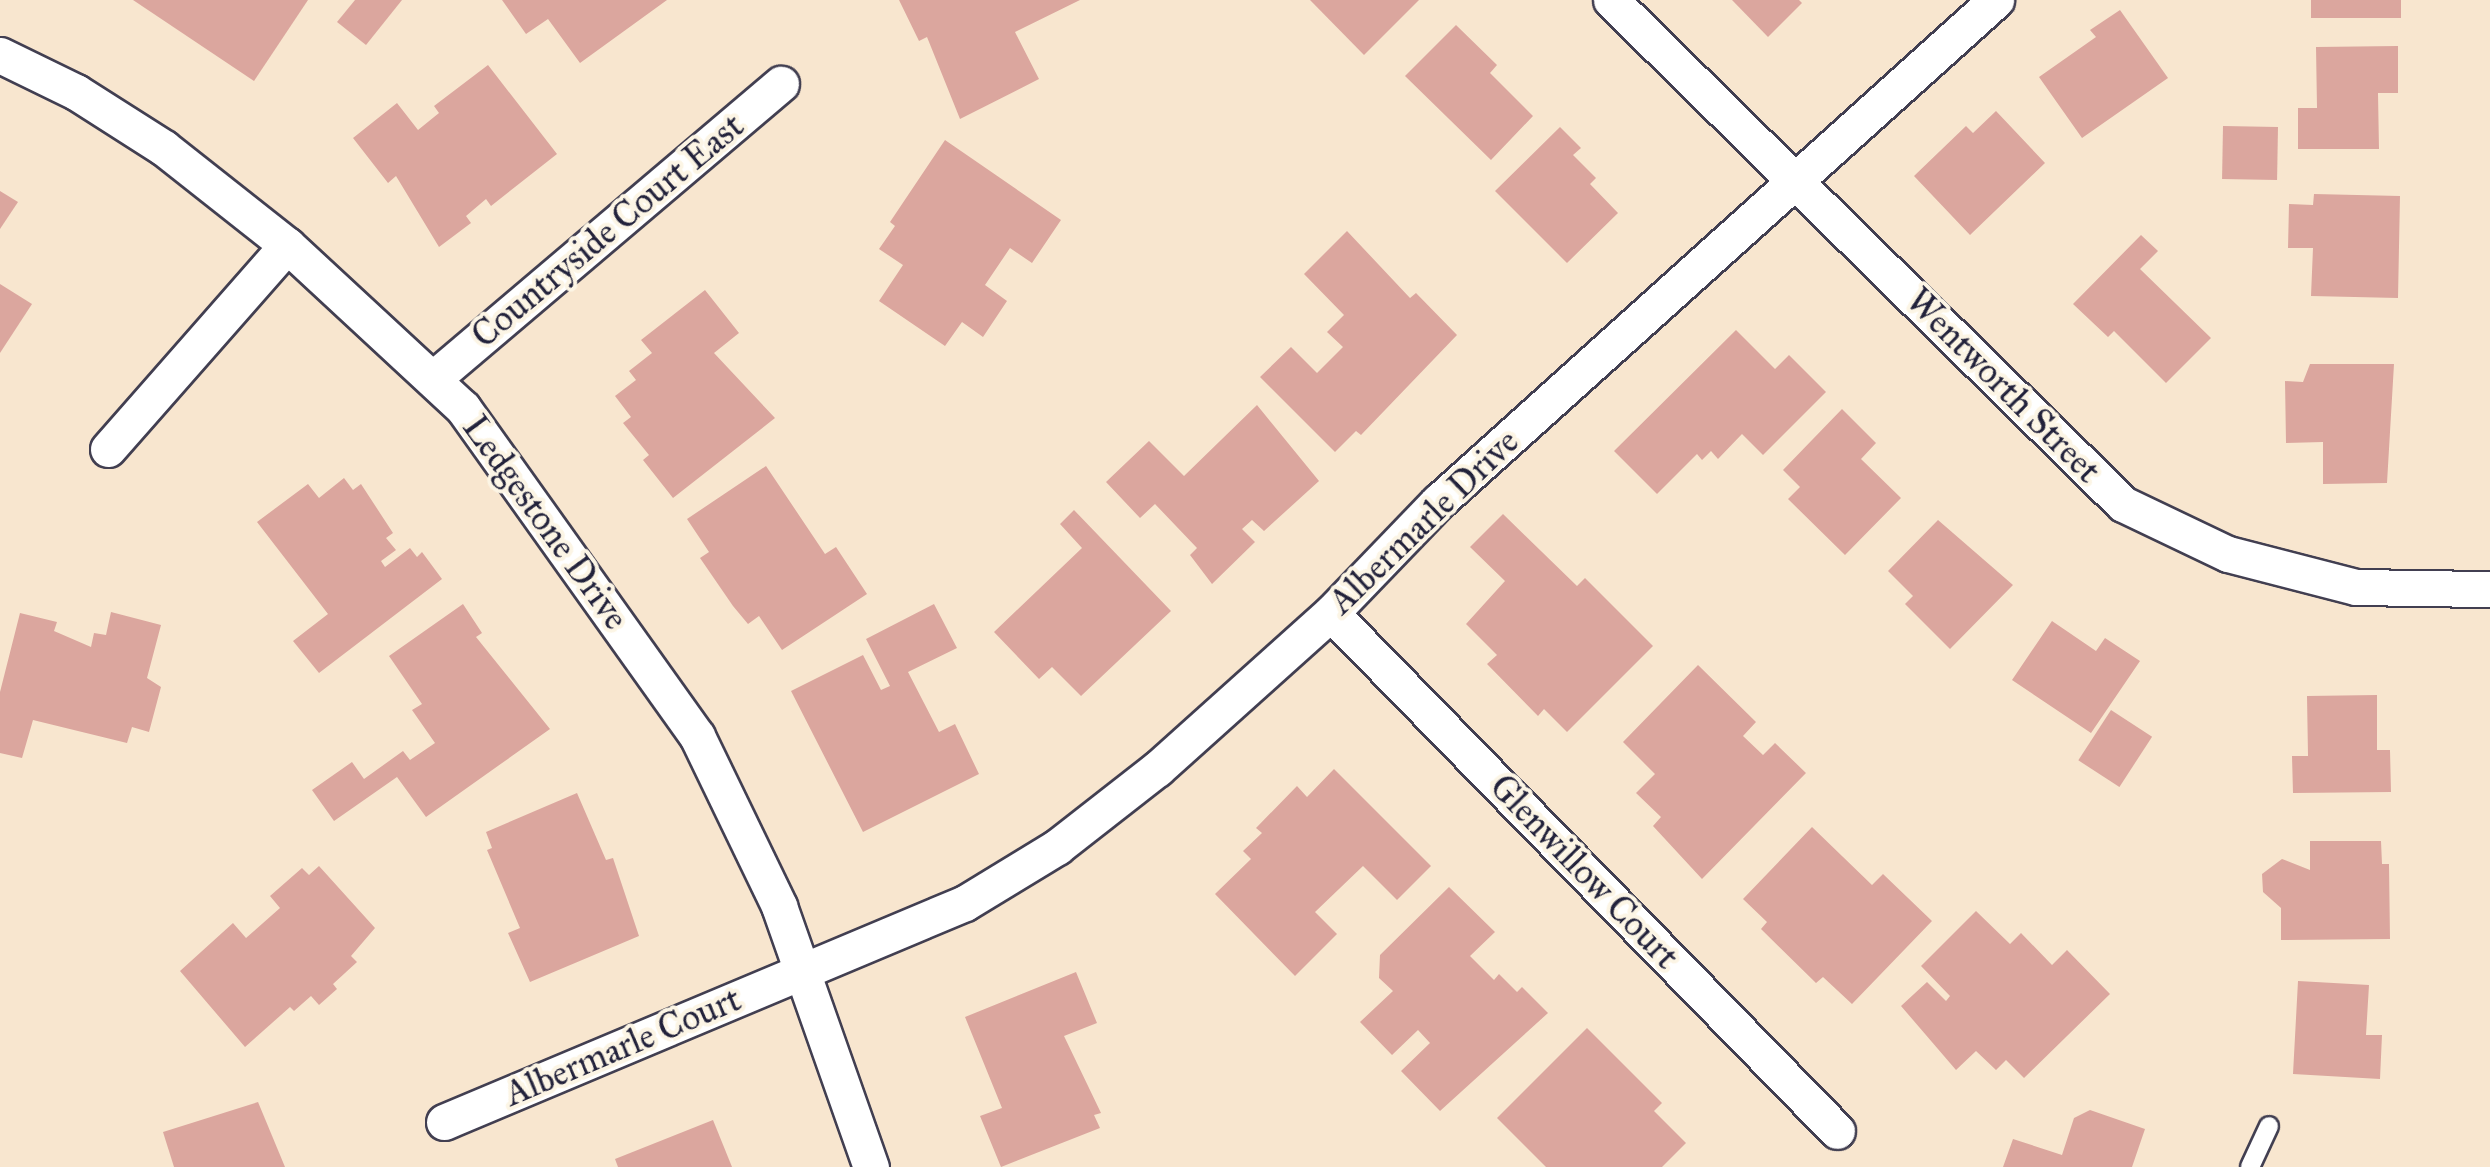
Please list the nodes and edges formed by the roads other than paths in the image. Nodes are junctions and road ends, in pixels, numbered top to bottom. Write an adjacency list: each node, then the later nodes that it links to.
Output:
1 (1610, 0): 5 (street, Wentworth Street)
2 (1996, 0): 5 (street, Albermarle Drive)
3 (0, 55): 6 (street, Ledgestone Drive)
4 (782, 84): 7 (street, Countryside Court East)
5 (1791, 182): 9 (street, Wentworth Street); 10 (street, Albermarle Drive)
6 (286, 245): 7 (street, Ledgestone Drive); 8 (street)
7 (434, 378): 11 (street, Ledgestone Drive)
8 (108, 449)
9 (2490, 590)
10 (1331, 613): 11 (street, Albermarle Drive); 14 (street, Glenwillow Court)
11 (802, 971): 12 (street, Albermarle Court); 15 (street, Ledgestone Drive)
12 (444, 1122)
13 (2270, 1126): 16 (lane)
14 (1837, 1131)
15 (872, 1167)
16 (2250, 1167)

